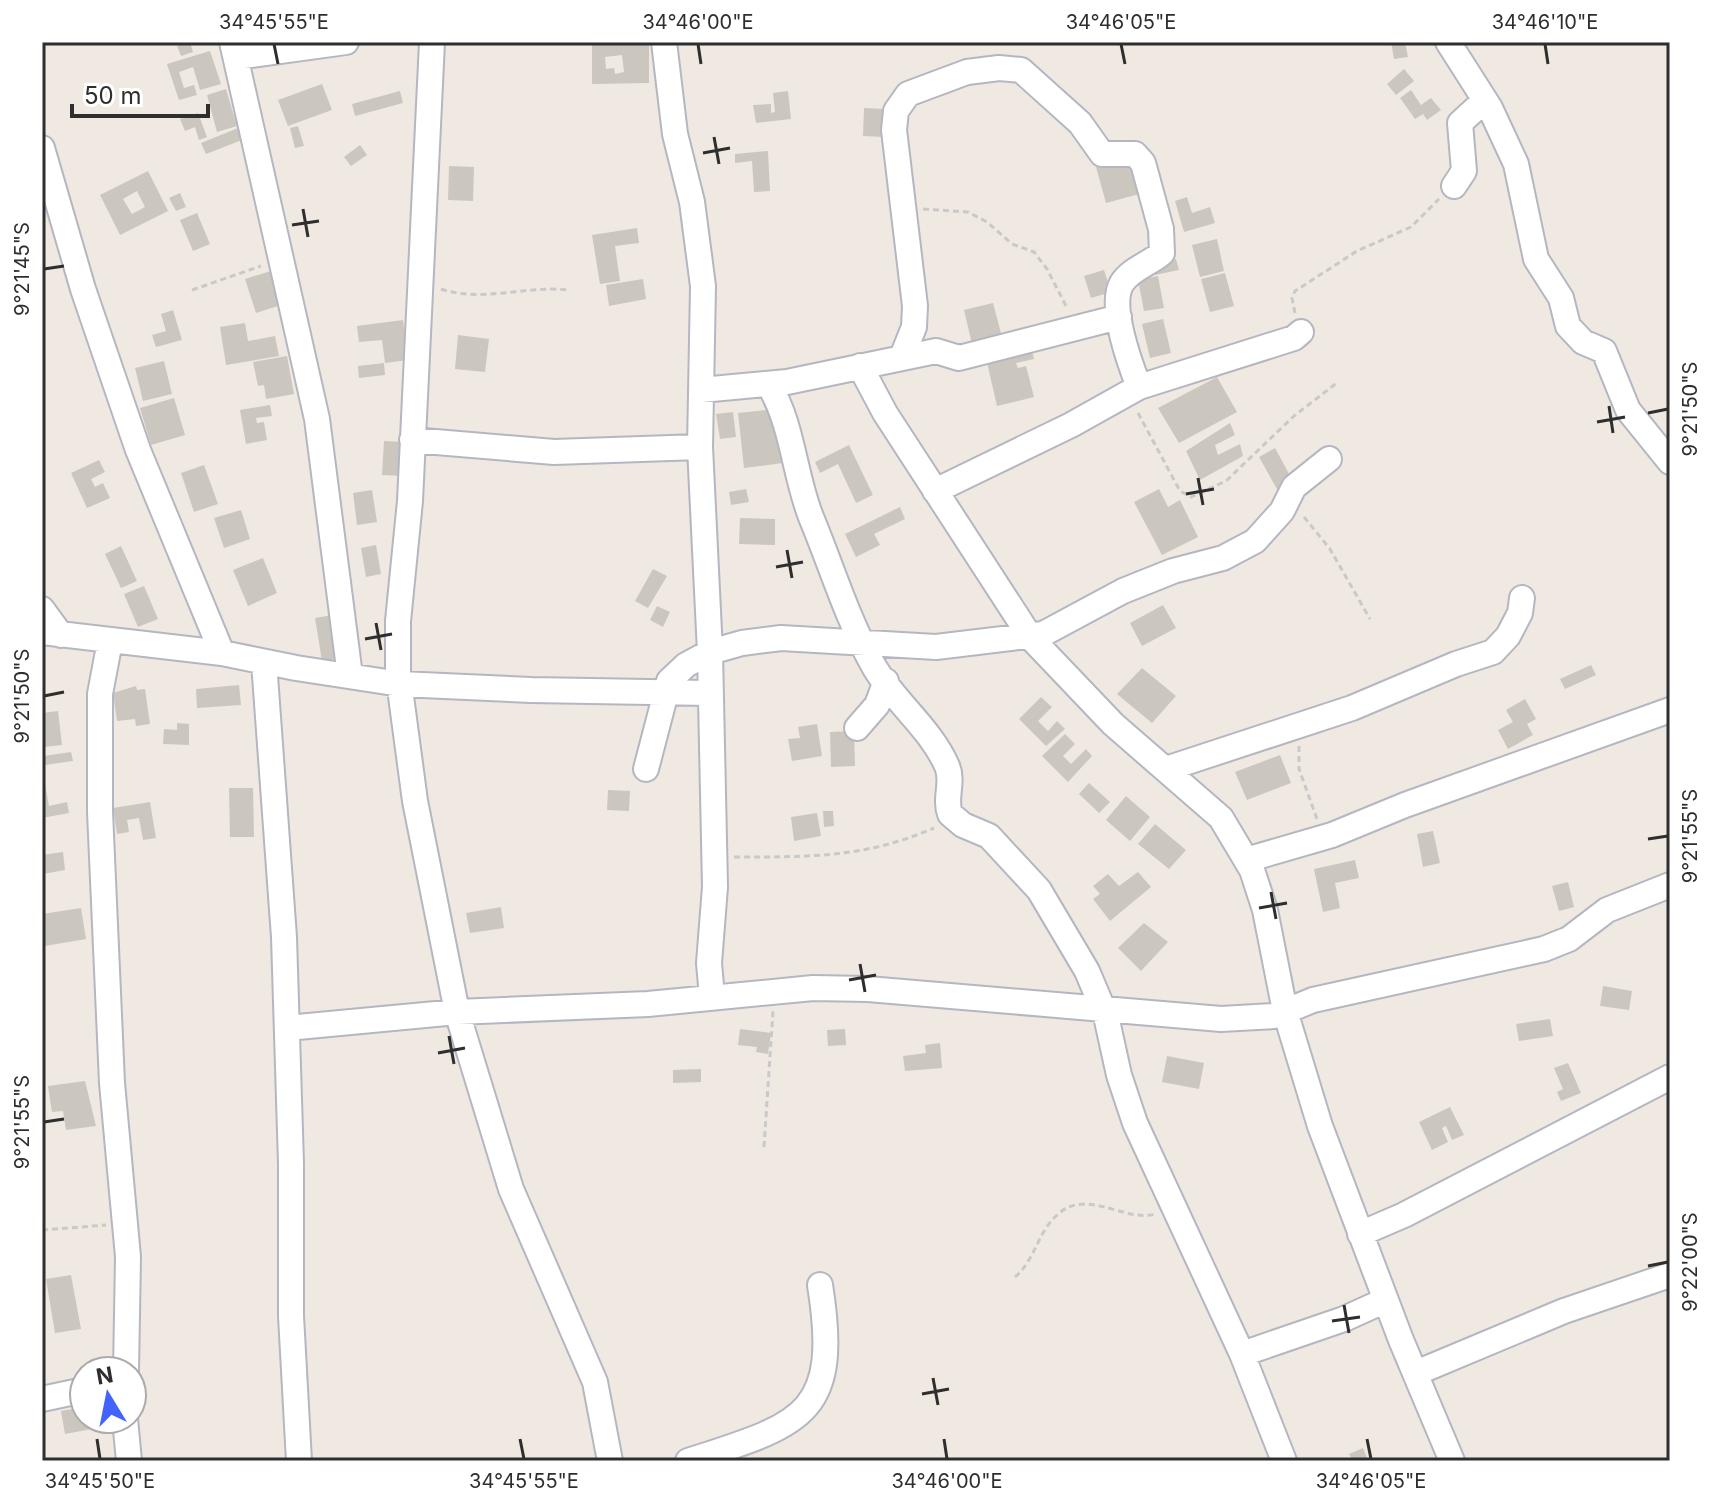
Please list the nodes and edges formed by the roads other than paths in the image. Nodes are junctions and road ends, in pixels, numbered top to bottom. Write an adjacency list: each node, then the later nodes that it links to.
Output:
1 (346, 42): 5 (street)
2 (432, 42): 16 (street)
3 (664, 42): 15 (street)
4 (1448, 42): 6 (street)
5 (234, 50): 30 (street)
6 (1485, 100): 8 (street); 19 (street)
7 (42, 148): 28 (street)
8 (1454, 186)
9 (1119, 317): 11 (street); 11 (street); 14 (street)
10 (1301, 332): 14 (street)
11 (902, 357): 12 (street)
12 (860, 366): 13 (street); 20 (street)
13 (769, 385): 15 (street); 26 (street)
14 (1134, 389): 20 (street)
15 (701, 390): 17 (street)
16 (412, 440): 17 (street); 32 (street)
17 (700, 447): 27 (street)
18 (1329, 459): 24 (street)
19 (1670, 462)
20 (935, 491): 24 (street)
21 (1522, 598): 38 (street)
22 (42, 609): 23 (street)
23 (52, 633): 25 (street)
24 (1031, 638): 26 (street); 38 (street)
25 (110, 641): 28 (street); 52 (street)
26 (865, 644): 27 (street); 31 (street)
27 (710, 652): 33 (street); 34 (street)
28 (222, 653): 29 (street)
29 (264, 662): 30 (street); 45 (street)
30 (350, 676): 32 (street)
31 (886, 681): 36 (street); 42 (street)
32 (400, 684): 33 (street); 44 (street)
33 (665, 692): 34 (street); 37 (street)
34 (708, 693): 41 (street)
35 (1670, 710): 39 (street)
36 (857, 728)
37 (646, 769)
38 (1166, 769): 39 (street)
39 (1246, 860): 43 (street)
40 (1670, 885): 43 (street)
41 (712, 997): 42 (street); 44 (street)
42 (1104, 1008): 43 (street); 51 (street)
43 (1285, 1011): 47 (street)
44 (457, 1012): 45 (street); 59 (street)
45 (287, 1028): 58 (street)
46 (1670, 1077): 47 (street)
47 (1360, 1234): 50 (street)
48 (1670, 1275): 53 (street)
49 (820, 1285): 60 (street)
50 (1386, 1300): 51 (street); 53 (street)
51 (1242, 1354): 61 (street)
52 (126, 1355)
53 (1416, 1373): 62 (street)
54 (68, 1393): 55 (street)
55 (42, 1399)
56 (127, 1435): 57 (street)
57 (129, 1461)
58 (299, 1461)
59 (610, 1461)
60 (688, 1461)
61 (1284, 1461)
62 (1452, 1461)

